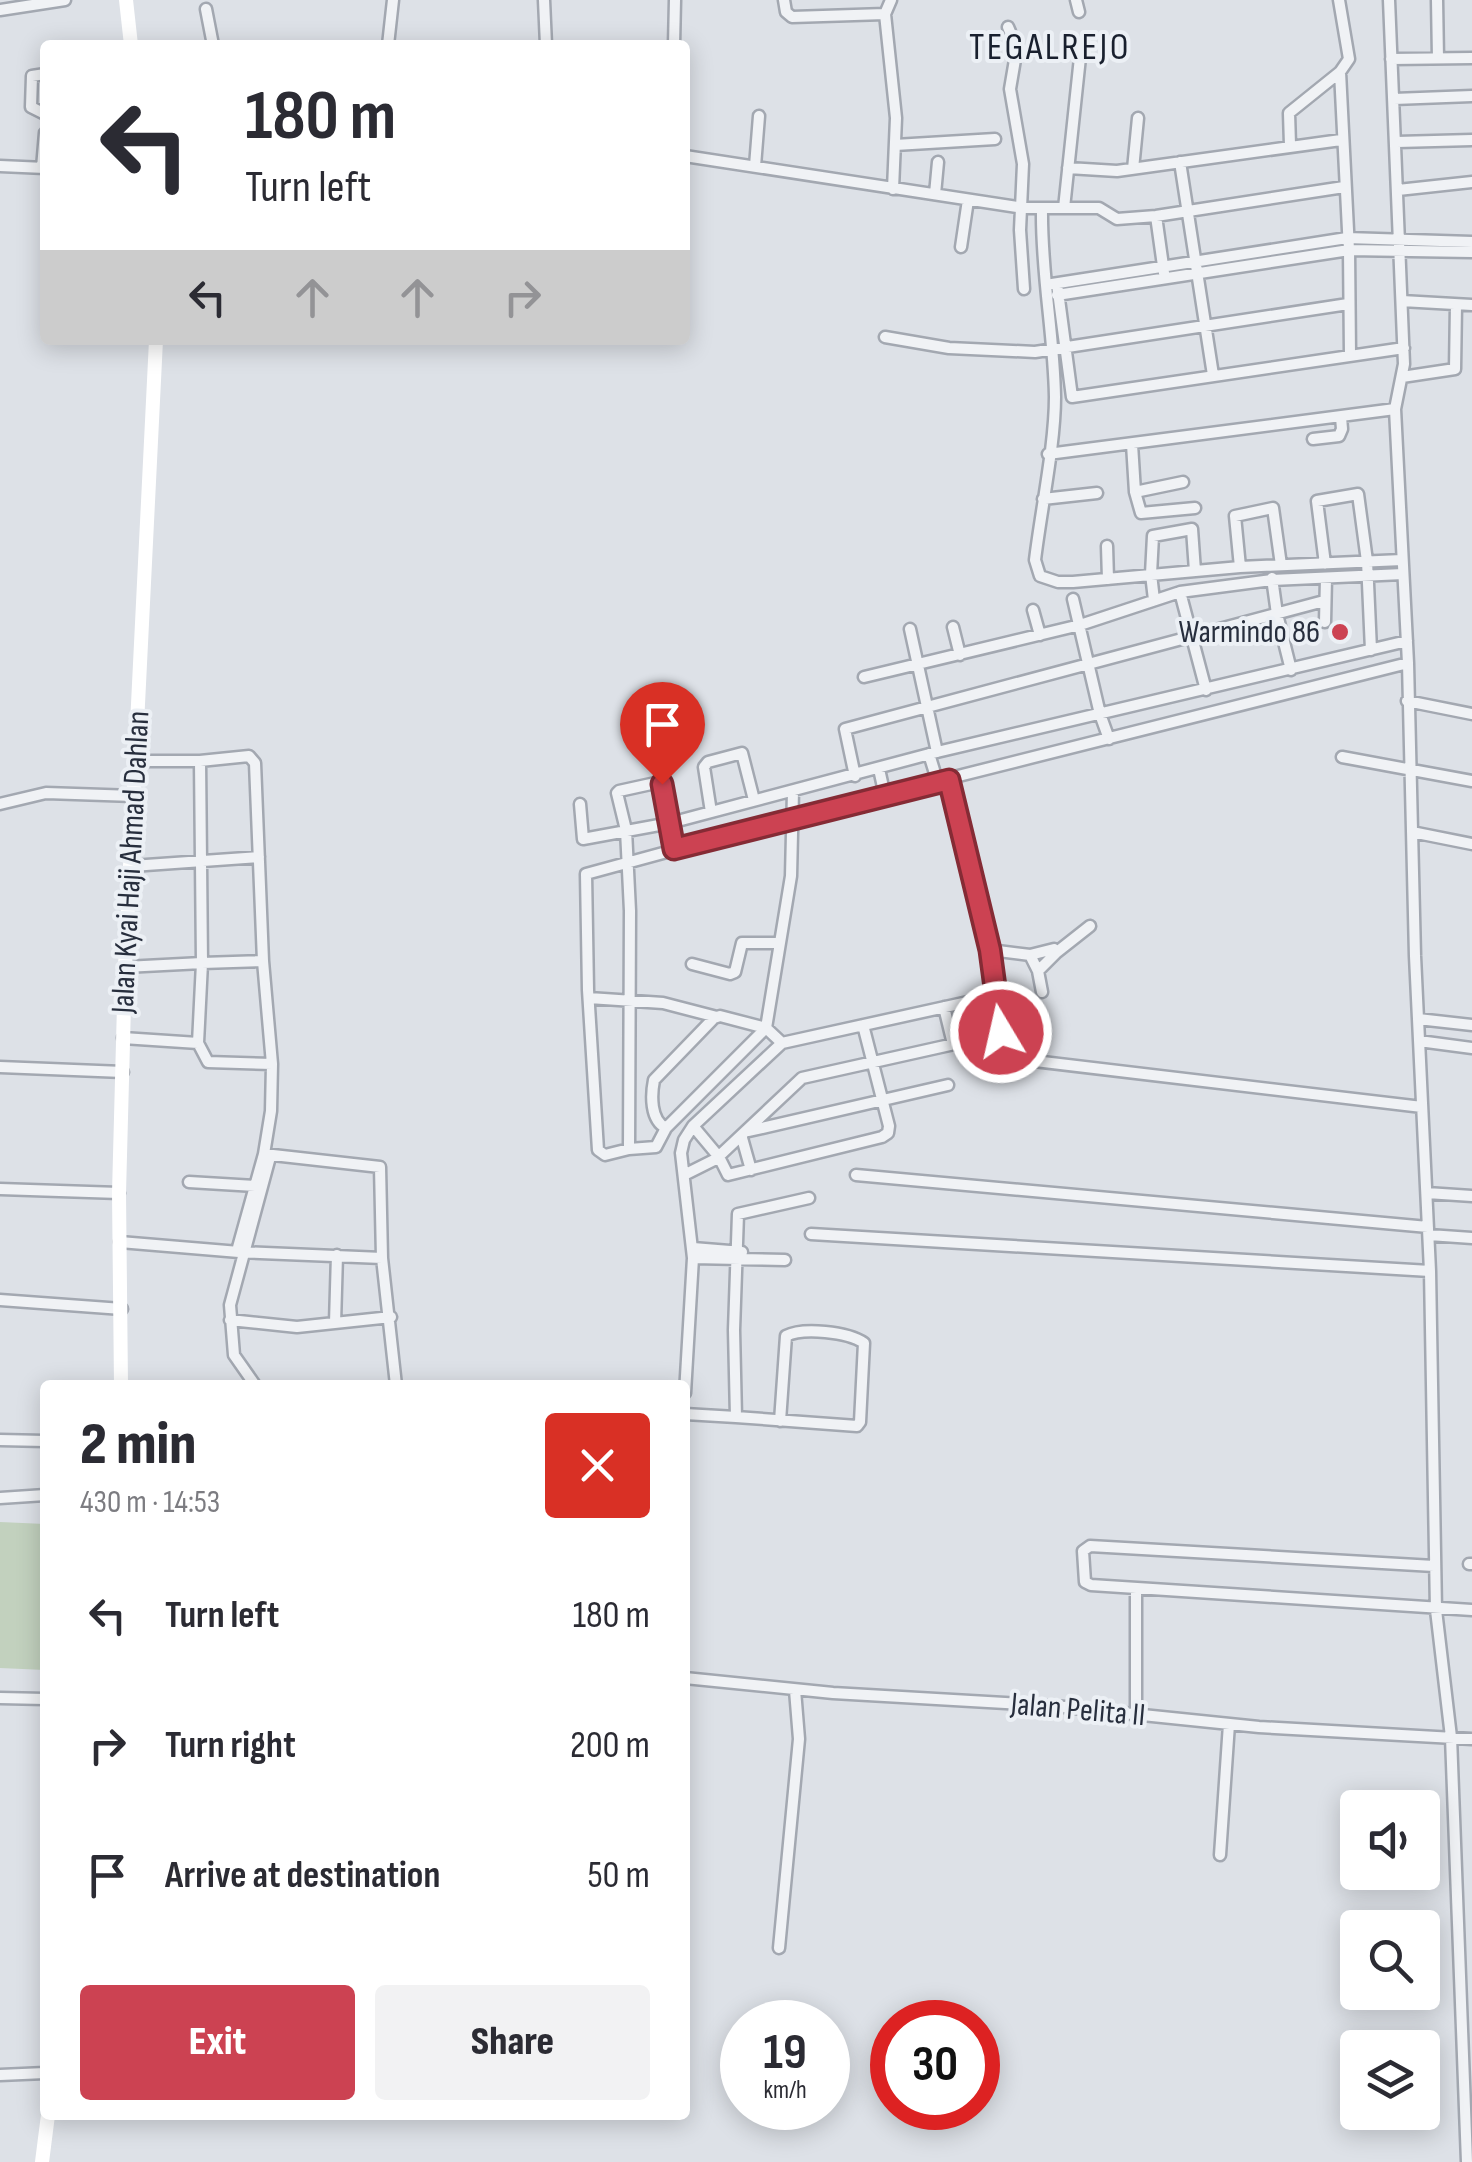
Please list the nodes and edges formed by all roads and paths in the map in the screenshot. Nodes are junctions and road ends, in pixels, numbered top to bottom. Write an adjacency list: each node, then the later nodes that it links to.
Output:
1 (65, 0): 12 (street)
2 (126, 0): 15 (street)
3 (394, 0): 17 (street)
4 (544, 0): 18 (street)
5 (675, 0): 19 (street)
6 (784, 0): 13 (street)
7 (891, 0): 13 (street)
8 (1339, 0): 24 (street)
9 (1389, 0): 23 (street)
10 (1437, 0): 21 (street)
11 (206, 8): 16 (street)
12 (0, 10)
13 (885, 14): 35 (street)
14 (1008, 26): 52 (street)
15 (131, 40)
16 (213, 40)
17 (389, 40)
18 (546, 40)
19 (674, 40)
20 (1081, 48): 43 (street)
21 (1438, 58): 22 (street); 23 (street)
22 (1472, 58)
23 (1391, 59): 27 (street)
24 (1340, 72): 32 (street); 36 (street)
25 (40, 75): 28 (street)
26 (1472, 96): 27 (street)
27 (1394, 100): 34 (street)
28 (40, 111)
29 (759, 116): 41 (street)
30 (1138, 118): 44 (street)
31 (995, 139): 35 (street)
32 (1341, 140): 36 (street); 47 (street)
33 (1472, 140): 34 (street)
34 (1397, 142): 48 (street)
35 (896, 145): 46 (street)
36 (1290, 145): 39 (street)
37 (690, 157): 41 (street)
38 (938, 162): 49 (street)
39 (1180, 162): 44 (street); 53 (street)
40 (0, 166): 42 (street)
41 (755, 166): 46 (street)
42 (40, 168)
43 (1068, 168): 44 (street); 51 (street)
44 (1133, 169)
45 (1472, 182): 48 (street)
46 (893, 188): 49 (street)
47 (1344, 188): 53 (street); 56 (street)
48 (1398, 190): 57 (street)
49 (935, 194): 50 (street)
50 (968, 200): 52 (street); 58 (street)
51 (1064, 208): 52 (street); 54 (street)
52 (1031, 209): 63 (street); 64 (street)
53 (1189, 209): 54 (street); 61 (street)
54 (1156, 216): 62 (street)
55 (1472, 242): 59 (street)
56 (1348, 244): 57 (street); 61 (street); 66 (street)
57 (1400, 244): 59 (street); 65 (street)
58 (962, 247)
59 (1435, 248): 60 (street)
60 (1472, 252)
61 (1198, 268): 62 (street); 69 (street)
62 (1164, 274): 64 (street)
63 (1024, 289)
64 (1051, 290): 73 (street)
65 (1402, 302): 67 (street); 72 (street)
66 (1348, 304): 69 (street); 74 (street)
67 (1456, 305): 68 (street); 76 (street)
68 (1472, 305)
69 (1205, 326): 73 (street); 75 (street)
70 (885, 337): 73 (street)
71 (156, 345): 130 (street, Jalan Kyai Haji Ahmad Dahlan)
72 (1404, 348): 74 (street); 76 (street)
73 (1056, 350): 75 (street); 81 (street)
74 (1350, 354): 75 (street)
75 (1213, 375)
76 (1402, 377): 77 (street)
77 (1395, 409): 78 (street); 88 (street)
78 (1341, 417): 79 (street); 80 (street)
79 (1313, 438)
80 (1132, 444): 81 (street); 83 (street)
81 (1048, 454): 85 (street)
82 (1183, 482): 83 (street)
83 (1134, 492): 86 (street)
84 (1097, 493): 85 (street)
85 (1043, 499): 98 (street)
86 (1195, 508)
87 (1107, 546): 98 (street)
88 (1402, 560): 89 (street); 94 (street)
89 (1367, 562): 90 (street); 90 (street); 95 (street)
90 (1325, 564): 92 (street)
91 (1240, 567): 92 (street); 92 (street); 93 (street)
92 (1274, 571): 97 (street); 99 (street); 104 (street)
93 (1195, 572): 96 (street); 96 (street)
94 (1403, 574): 95 (street); 111 (street)
95 (1368, 575): 97 (street); 112 (street)
96 (1152, 578): 98 (street); 101 (street)
97 (1326, 578): 102 (street)
98 (1108, 579)
99 (1180, 592): 101 (street); 110 (street)
100 (1073, 599): 106 (street)
101 (1154, 600): 106 (street)
102 (1324, 601): 104 (street); 105 (street)
103 (1033, 610): 109 (street)
104 (1276, 614): 110 (street); 117 (street)
105 (1325, 622)
106 (1080, 625): 109 (street); 116 (street)
107 (952, 628): 113 (street)
108 (910, 629): 115 (street)
109 (1040, 635): 113 (street)
110 (1190, 637): 116 (street); 120 (street)
111 (1406, 641): 112 (street); 114 (street)
112 (1371, 650): 117 (street)
113 (960, 655): 115 (street)
114 (1408, 662): 121 (street); 122 (street)
115 (918, 665): 118 (street); 123 (street)
116 (1088, 665): 123 (street); 124 (street)
117 (1290, 670): 119 (street)
118 (864, 676)
119 (1243, 681): 120 (street); 122 (street)
120 (1206, 690): 124 (street)
121 (1407, 701): 125 (street); 131 (street)
122 (1247, 705): 126 (street)
123 (927, 707): 127 (street); 133 (street)
124 (1100, 714): 126 (street); 127 (street)
125 (1472, 714)
126 (1108, 740): 134 (street)
127 (934, 753): 132 (street); 134 (street)
128 (1342, 758): 131 (street)
129 (200, 760): 130 (street); 149 (street); 151 (street)
130 (136, 761): 137 (street, Jalan Kyai Haji Ahmad Dahlan)
131 (1409, 768): 135 (street); 146 (street)
132 (878, 769): 133 (street); 138 (street)
133 (855, 776): 136 (street)
134 (944, 781): 138 (street); 155 (street)
135 (1472, 781)
136 (794, 791): 139 (street); 143 (street)
137 (134, 796): 140 (street); 152 (street, Jalan Kyai Haji Ahmad Dahlan)
138 (885, 796): 143 (street)
139 (754, 800): 142 (street); 142 (street)
140 (0, 804)
141 (580, 804): 145 (street)
142 (710, 812): 144 (street)
143 (795, 818): 148 (street); 154 (street)
144 (670, 823): 145 (street); 145 (street); 148 (street)
145 (626, 830): 150 (street)
146 (1412, 832): 147 (street); 169 (street)
147 (1472, 844)
148 (674, 849): 150 (street)
149 (259, 857): 151 (street); 158 (street)
150 (628, 861): 165 (street); 166 (street)
151 (200, 862): 152 (street); 159 (street)
152 (137, 865): 161 (street, Jalan Kyai Haji Ahmad Dahlan)
153 (1090, 926): 156 (street)
154 (780, 943): 160 (street); 172 (street)
155 (990, 950): 157 (street); 164 (street)
156 (1056, 952): 157 (street); 162 (street)
157 (1030, 955): 162 (street)
158 (262, 961): 159 (street); 180 (street)
159 (202, 963): 161 (street); 175 (street)
160 (692, 964)
161 (130, 967): 173 (street, Jalan Kyai Haji Ahmad Dahlan)
162 (1038, 971): 163 (street)
163 (1042, 992)
164 (994, 996): 167 (street); 176 (street)
165 (589, 998): 166 (street); 191 (street)
166 (629, 998): 168 (street); 191 (street)
167 (944, 1007): 170 (street); 176 (street)
168 (717, 1017): 172 (street); 189 (street)
169 (1418, 1019): 171 (street); 174 (street)
170 (864, 1025): 172 (street); 179 (street)
171 (1472, 1025)
172 (774, 1035): 188 (street); 189 (street)
173 (128, 1038): 175 (street); 182 (street, Jalan Kyai Haji Ahmad Dahlan)
174 (1419, 1042): 177 (street); 186 (street)
175 (198, 1044): 180 (street)
176 (953, 1044): 179 (street)
177 (1472, 1048)
178 (1009, 1058): 186 (street)
179 (872, 1062): 184 (street); 185 (street)
180 (272, 1064): 192 (street)
181 (0, 1067): 182 (street)
182 (123, 1072): 200 (street, Jalan Kyai Haji Ahmad Dahlan)
183 (948, 1084): 185 (street)
184 (784, 1096): 187 (street); 190 (street)
185 (883, 1100): 187 (street); 194 (street)
186 (1422, 1107): 201 (street)
187 (789, 1121): 190 (street)
188 (692, 1126): 193 (street); 195 (street)
189 (666, 1128): 191 (street)
190 (746, 1135): 193 (street); 194 (street)
191 (629, 1149)
192 (267, 1155): 198 (street); 208 (street); 212 (street)
193 (718, 1158): 194 (street); 195 (street)
194 (751, 1170)
195 (684, 1175): 209 (street)
196 (856, 1175): 204 (street)
197 (189, 1182): 198 (street)
198 (254, 1186): 208 (street)
199 (0, 1189): 200 (street)
200 (119, 1193): 207 (street, Jalan Kyai Haji Ahmad Dahlan)
201 (1426, 1193): 202 (street); 204 (street)
202 (1472, 1196)
203 (809, 1198): 211 (street)
204 (1428, 1231): 206 (street); 214 (street)
205 (812, 1234): 214 (street)
206 (1472, 1238)
207 (128, 1242): 208 (street); 216 (street, Jalan Kyai Haji Ahmad Dahlan)
208 (241, 1252): 210 (street); 218 (street)
209 (693, 1253): 211 (street); 223 (street)
210 (337, 1255): 212 (street); 219 (street)
211 (736, 1255): 213 (street); 225 (street)
212 (382, 1258): 217 (street)
213 (788, 1258)
214 (1430, 1271): 231 (street)
215 (0, 1300): 216 (street)
216 (122, 1309): 220 (street, Jalan Kyai Haji Ahmad Dahlan)
217 (390, 1317): 219 (street); 222 (street)
218 (230, 1320): 219 (street); 221 (street)
219 (335, 1323)
220 (122, 1380)
221 (252, 1380)
222 (396, 1380)
223 (686, 1380)
224 (690, 1414): 225 (street)
225 (736, 1417): 226 (street)
226 (780, 1421): 226 (street)
227 (0, 1440): 228 (street)
228 (40, 1441)
229 (40, 1496): 230 (street)
230 (0, 1498)
231 (1434, 1566): 232 (street); 233 (street)
232 (1136, 1588): 233 (street); 239 (street)
233 (1436, 1610): 234 (street); 241 (street)
234 (1472, 1610)
235 (690, 1679): 236 (street, Jalan Pelita II)
236 (794, 1690): 239 (street, Jalan Pelita II); 246 (street)
237 (0, 1698): 238 (street)
238 (40, 1699)
239 (1136, 1715): 240 (street, Jalan Pelita II)
240 (1229, 1724): 241 (street, Jalan Pelita II); 243 (street)
241 (1451, 1737): 242 (street, Jalan Pelita II); 245 (street)
242 (1472, 1739)
243 (1220, 1855)
244 (1472, 1931): 245 (street)
245 (1459, 1932): 251 (street)
246 (778, 1948)
247 (40, 2073): 248 (street)
248 (0, 2075)
249 (47, 2120): 250 (street)
250 (42, 2162)
251 (1467, 2162)

